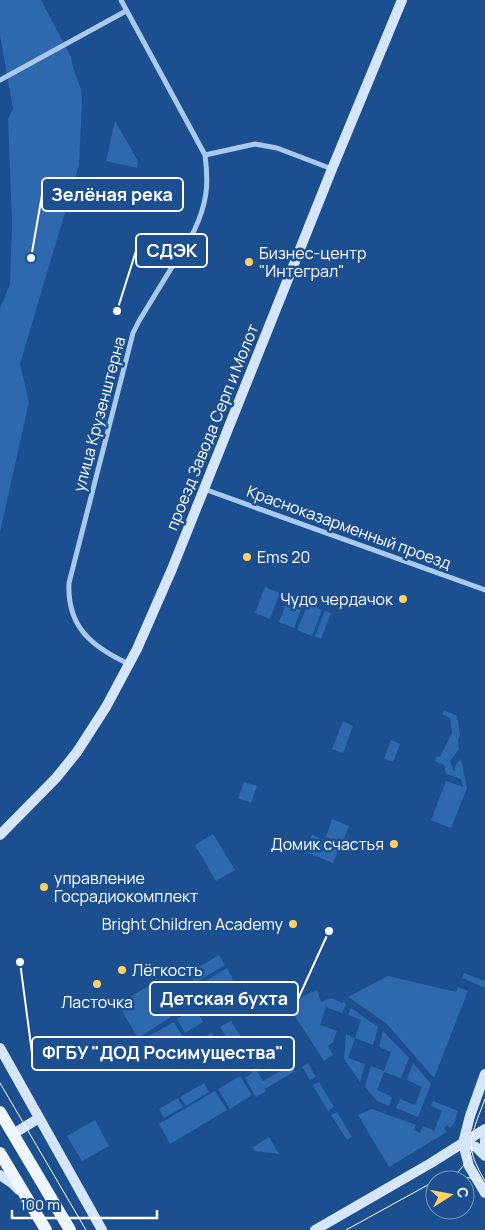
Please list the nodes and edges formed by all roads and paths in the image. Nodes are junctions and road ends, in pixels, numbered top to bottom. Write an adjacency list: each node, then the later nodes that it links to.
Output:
1 (121, 0): 3 (street, улица Крузенштерна)
2 (402, 0): 6 (street, проезд Завода Серп и Молот)
3 (126, 11): 4 (street); 5 (street, улица Крузенштерна)
4 (0, 80)
5 (205, 155): 6 (street); 9 (street, улица Крузенштерна)
6 (332, 169): 7 (street, проезд Завода Серп и Молот)
7 (204, 488): 8 (street, Красноказарменный проезд); 9 (street, проезд Завода Серп и Молот)
8 (485, 590)
9 (129, 664): 10 (street, проезд Завода Серп и Молот)
10 (0, 835)
11 (0, 1048): 14 (street)
12 (485, 1074): 18 (street)
13 (1, 1113): 16 (main road)
14 (39, 1118): 16 (street); 27 (street)
15 (485, 1130): 18 (street)
16 (13, 1134): 26 (main road)
17 (485, 1140): 19 (street)
18 (463, 1143): 21 (street); 23 (street); 28 (street)
19 (485, 1147)
20 (0, 1152): 24 (main road)
21 (485, 1156)
22 (0, 1175): 24 (street)
23 (485, 1193)
24 (28, 1199): 25 (main road)
25 (46, 1230)
26 (70, 1230)
27 (102, 1230)
28 (315, 1230)

